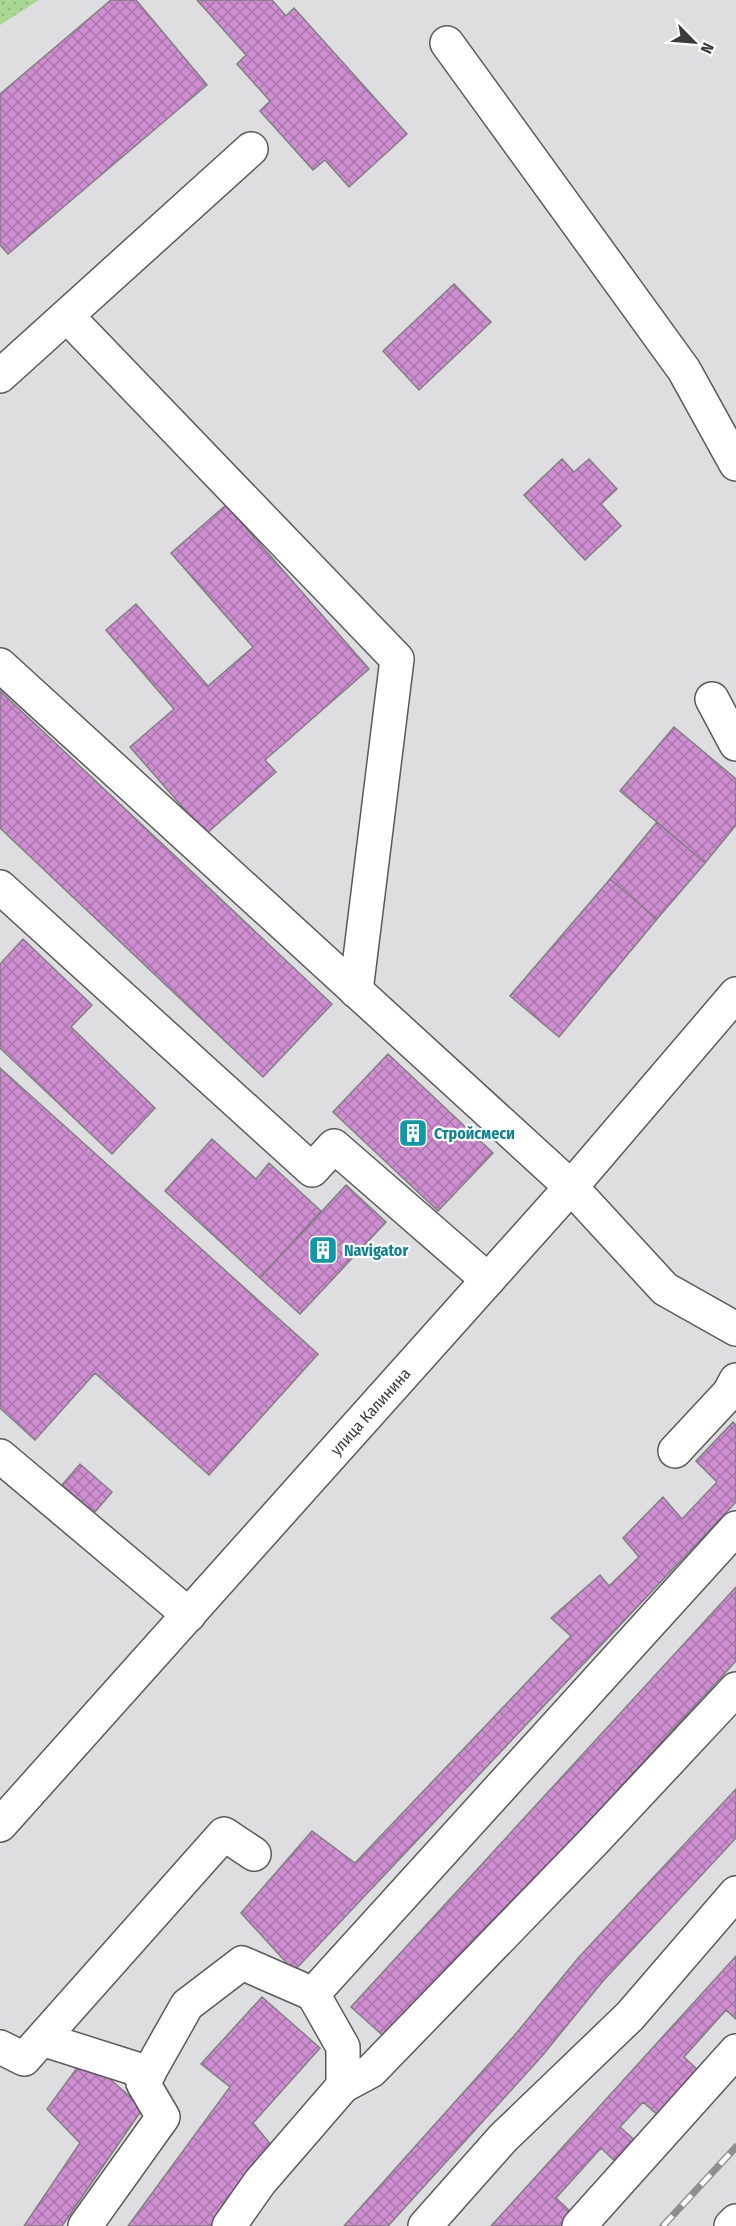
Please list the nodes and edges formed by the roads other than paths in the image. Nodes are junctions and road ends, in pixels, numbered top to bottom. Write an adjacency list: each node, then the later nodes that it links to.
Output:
1 (447, 43): 5 (street)
2 (251, 149): 3 (street)
3 (67, 316): 4 (street); 10 (street)
4 (0, 376)
5 (736, 464)
6 (0, 665): 10 (street)
7 (712, 699): 8 (street)
8 (736, 744)
9 (0, 887): 13 (street)
10 (356, 991): 12 (street)
11 (736, 994): 12 (street, улица Калинина)
12 (571, 1187): 13 (street, улица Калинина); 14 (street)
13 (488, 1280): 19 (street, улица Калинина)
14 (736, 1329)
15 (736, 1380): 16 (street)
16 (675, 1451)
17 (0, 1456): 19 (street)
18 (736, 1528): 24 (street)
19 (189, 1615): 21 (street, улица Калинина)
20 (736, 1689): 29 (street)
21 (0, 1825)
22 (254, 1854): 25 (street)
23 (736, 1893): 33 (street)
24 (313, 1994): 28 (street); 29 (street)
25 (42, 2039): 26 (street); 28 (street)
26 (0, 2046)
27 (736, 2051): 34 (street)
28 (149, 2073): 31 (street)
29 (343, 2086): 32 (street)
30 (736, 2221): 35 (street)
31 (85, 2226)
32 (229, 2226)
33 (425, 2226)
34 (579, 2226)
35 (731, 2226)

